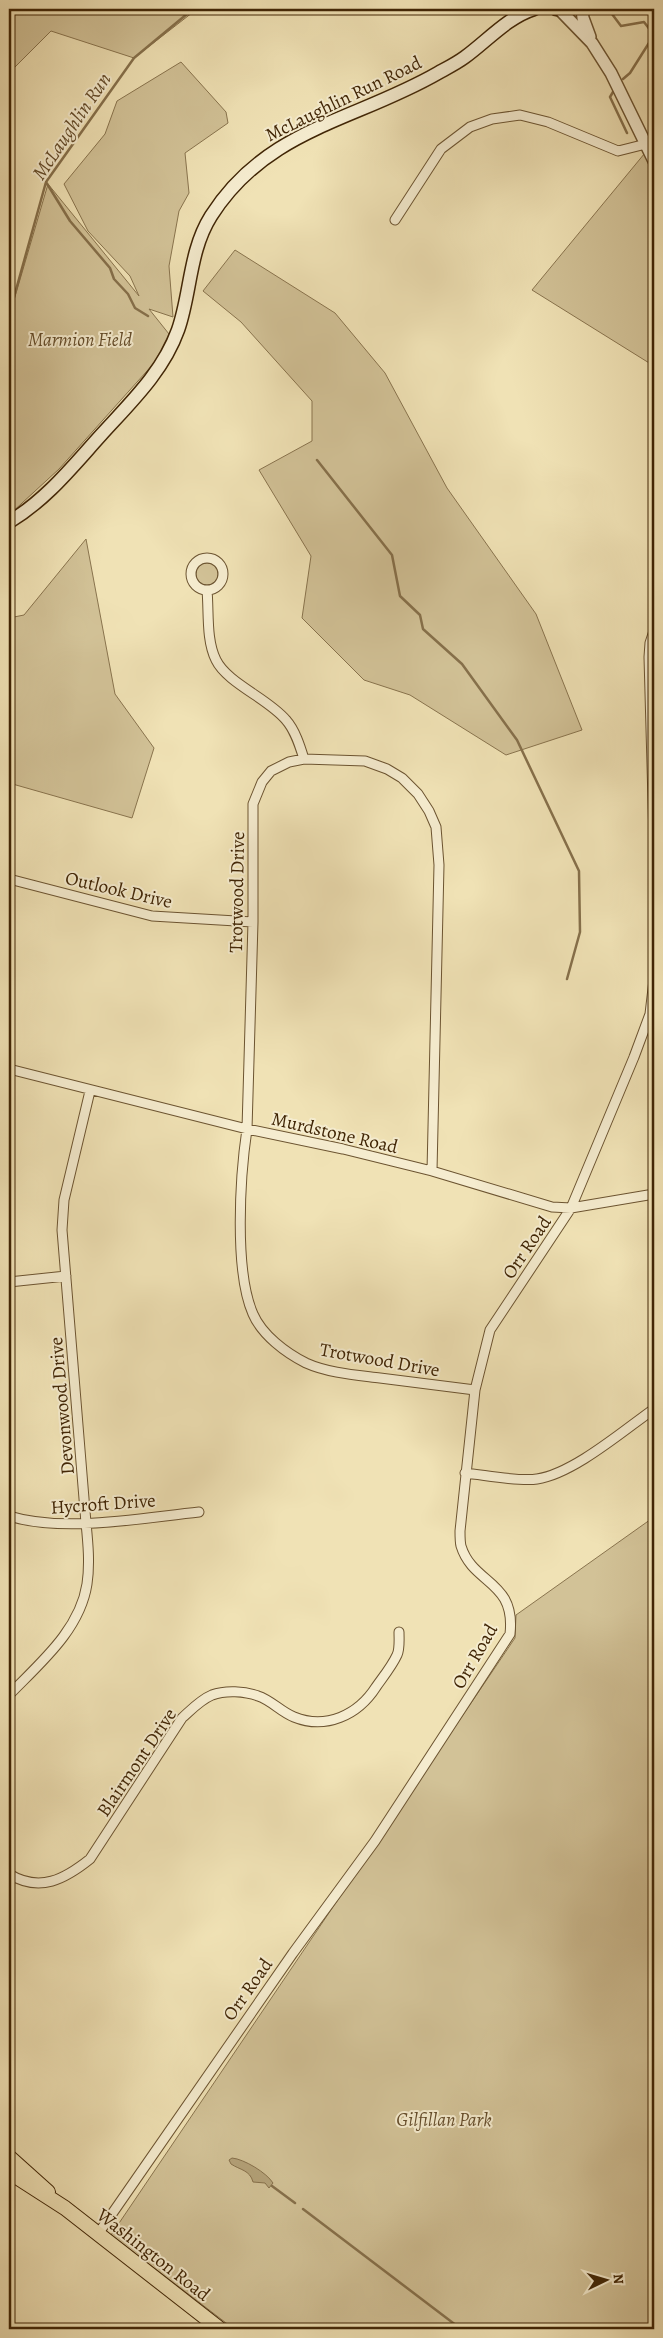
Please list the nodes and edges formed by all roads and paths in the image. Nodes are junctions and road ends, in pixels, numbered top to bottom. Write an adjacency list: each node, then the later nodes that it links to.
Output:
1 (513, 9): 5 (main road, McLaughlin Run Road)
2 (534, 9): 5 (main road, McLaughlin Run Road)
3 (562, 9): 6 (street)
4 (582, 9): 6 (street)
5 (493, 34): 10 (main road, McLaughlin Run Road)
6 (592, 43): 7 (street)
7 (646, 144): 8 (street); 9 (street)
8 (654, 161)
9 (395, 220)
10 (9, 522)
11 (207, 590): 13 (street)
12 (654, 631): 14 (street)
13 (304, 758): 16 (street, Trotwood Drive); 21 (street, Trotwood Drive)
14 (654, 837)
15 (9, 879): 16 (street, Outlook Drive)
16 (253, 922): 20 (street, Trotwood Drive)
17 (654, 980): 23 (street, Orr Road)
18 (9, 1069): 19 (street, Murdstone Road)
19 (90, 1091): 20 (street, Murdstone Road); 24 (street, Devonwood Drive)
20 (247, 1129): 21 (street, Murdstone Road); 26 (street, Trotwood Drive)
21 (432, 1171): 23 (street, Murdstone Road)
22 (654, 1194): 23 (street, Murdstone Road)
23 (571, 1208): 26 (street, Orr Road)
24 (66, 1276): 25 (street); 31 (street, Devonwood Drive)
25 (9, 1282)
26 (475, 1390): 28 (street, Orr Road)
27 (654, 1409): 28 (street)
28 (465, 1474): 38 (street, Orr Road)
29 (199, 1512): 31 (street, Hycroft Drive)
30 (9, 1516): 31 (street, Hycroft Drive)
31 (86, 1523): 33 (street, Devonwood Drive)
32 (399, 1632): 34 (street, Blairmont Drive)
33 (9, 1695)
34 (9, 1874)
35 (9, 2157): 37 (main road, Washington Road)
36 (9, 2172): 37 (main road, Washington Road)
37 (65, 2208): 38 (main road, Washington Road)
38 (98, 2234): 39 (main road, Washington Road)
39 (220, 2329)

